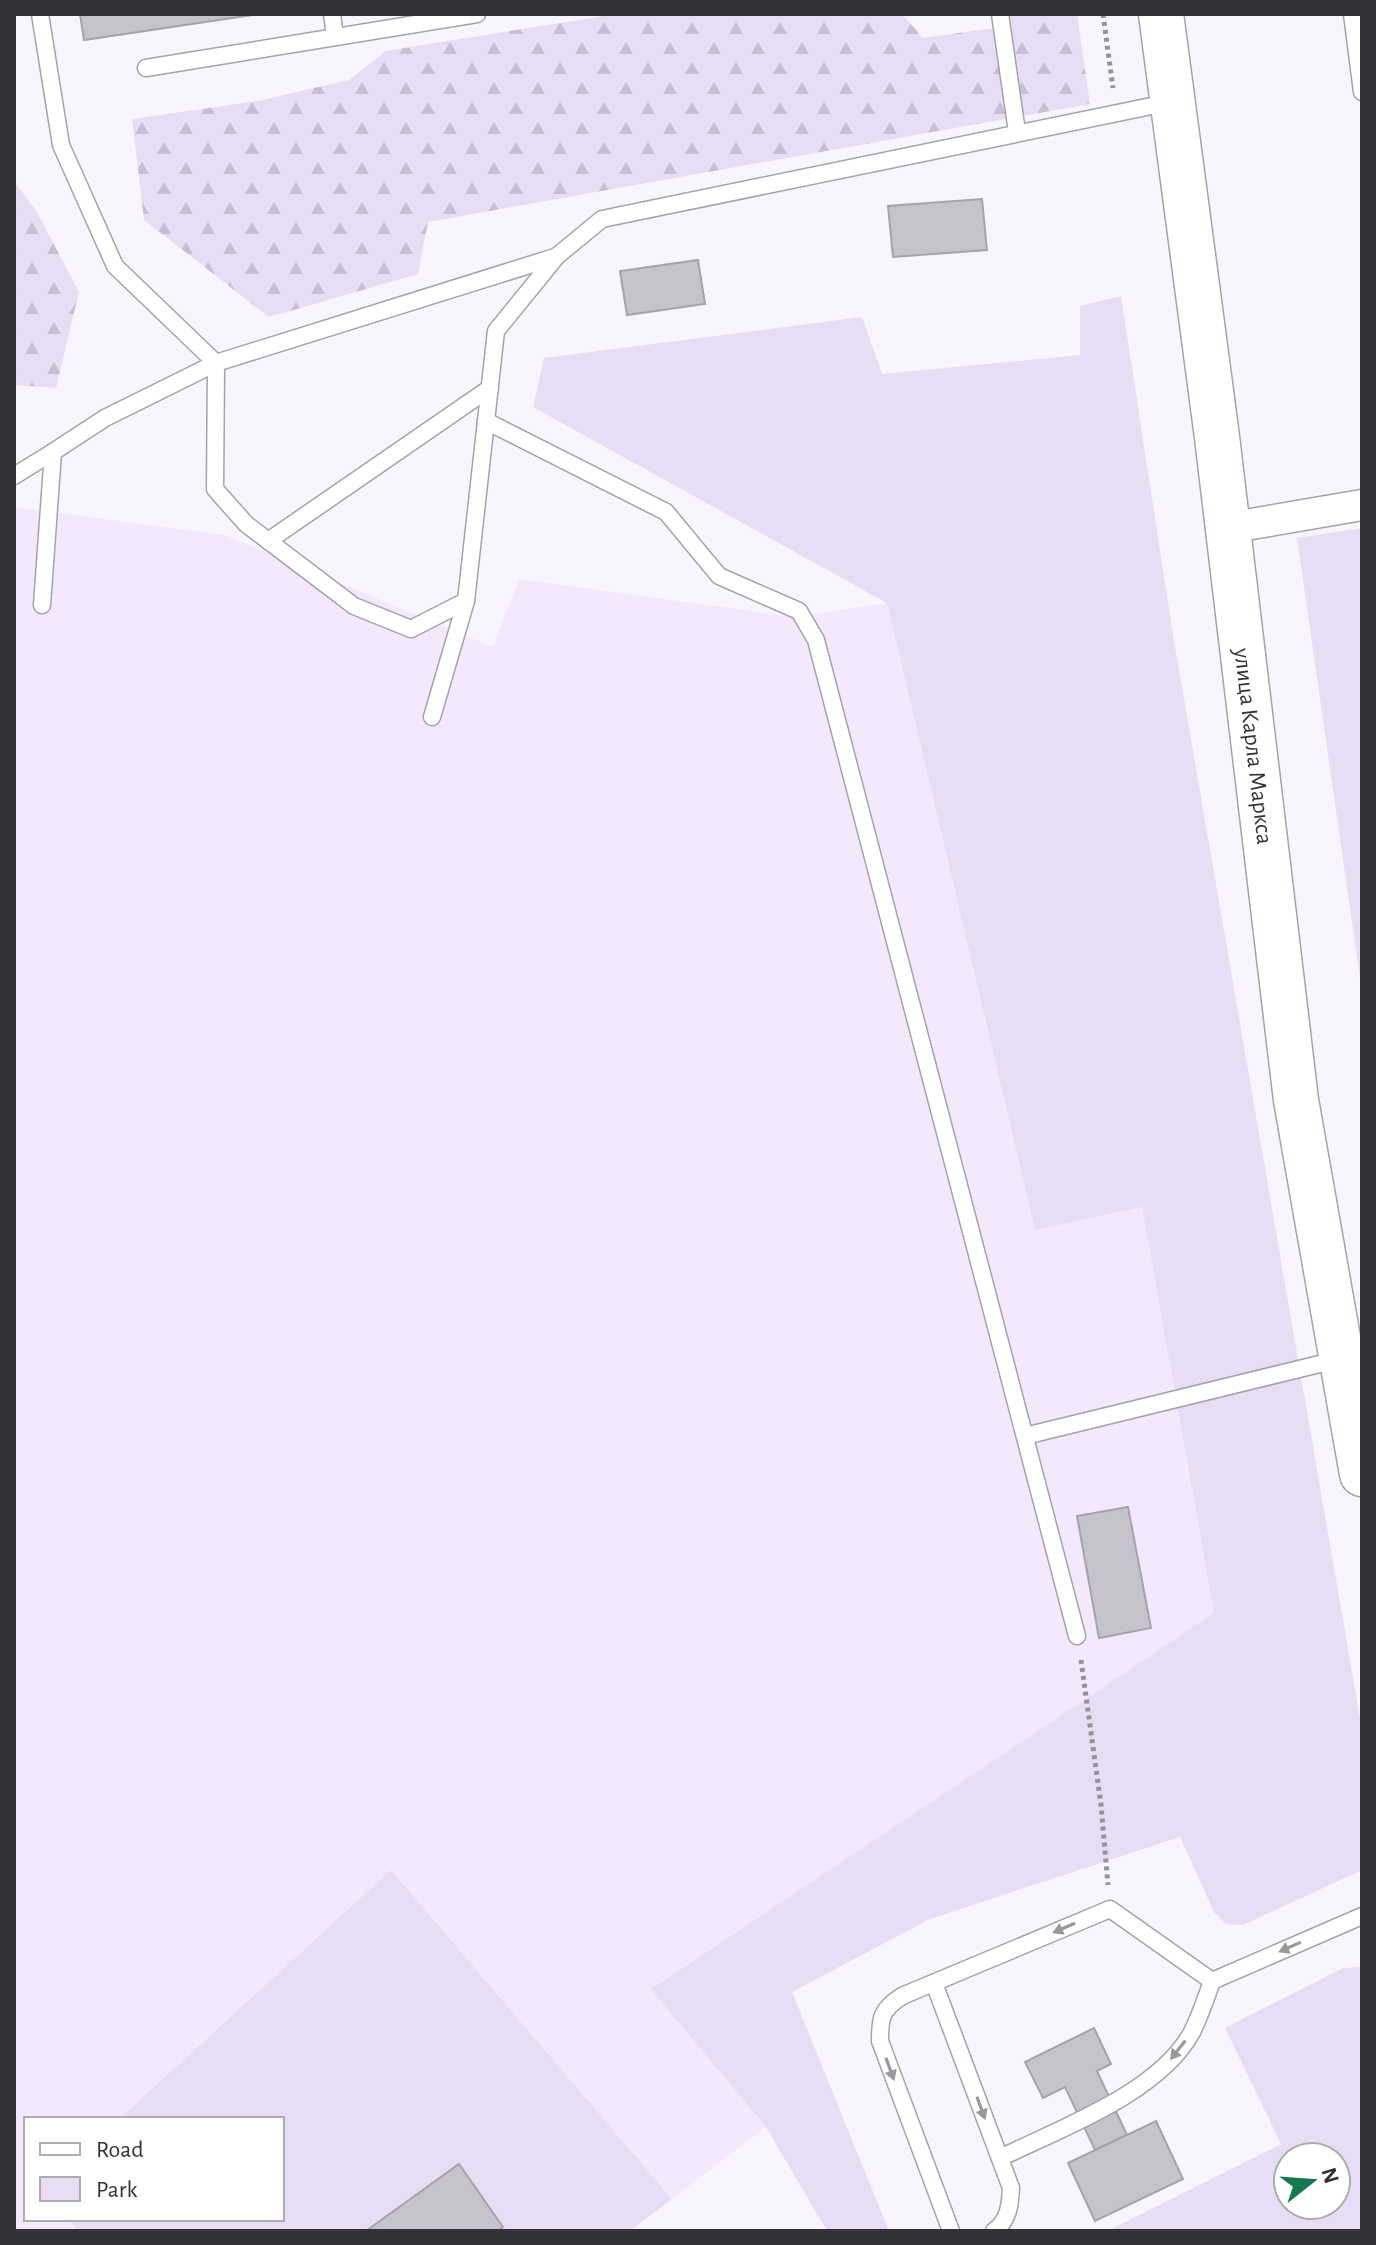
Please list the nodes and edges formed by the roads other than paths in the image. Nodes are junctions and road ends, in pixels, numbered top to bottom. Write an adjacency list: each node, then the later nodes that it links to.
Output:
1 (40, 14): 13 (lane)
2 (332, 14): 7 (lane)
3 (477, 14): 7 (lane)
4 (1000, 14): 11 (lane)
5 (1161, 14): 10 (main road, улица Карла Маркса)
6 (1352, 14): 9 (lane)
7 (335, 36): 8 (lane)
8 (146, 68)
9 (1362, 92)
10 (1173, 102): 11 (lane); 19 (main road, улица Карла Маркса)
11 (1017, 132): 12 (lane)
12 (557, 256): 13 (lane); 14 (lane)
13 (216, 363): 16 (lane); 20 (lane)
14 (490, 388): 15 (lane); 20 (lane)
15 (486, 421): 21 (lane); 25 (lane)
16 (53, 452): 17 (lane); 22 (lane)
17 (14, 476)
18 (1362, 505): 19 (street)
19 (1228, 528): 24 (main road, улица Карла Маркса)
20 (268, 541): 21 (lane)
21 (466, 601): 23 (lane)
22 (42, 605)
23 (432, 717)
24 (1341, 1358): 25 (lane); 26 (main road, улица Карла Маркса)
25 (1025, 1436): 27 (lane)
26 (1362, 1474)
27 (1077, 1636)
28 (1362, 1916): 29 (lane, one-way to 29)
29 (1212, 1981): 30 (lane, one-way to 30); 31 (lane, one-way to 31)
30 (934, 1983): 31 (lane, one-way to 31); 32 (lane, one-way to 32)
31 (1000, 2158): 33 (lane)
32 (951, 2231)
33 (994, 2231)

